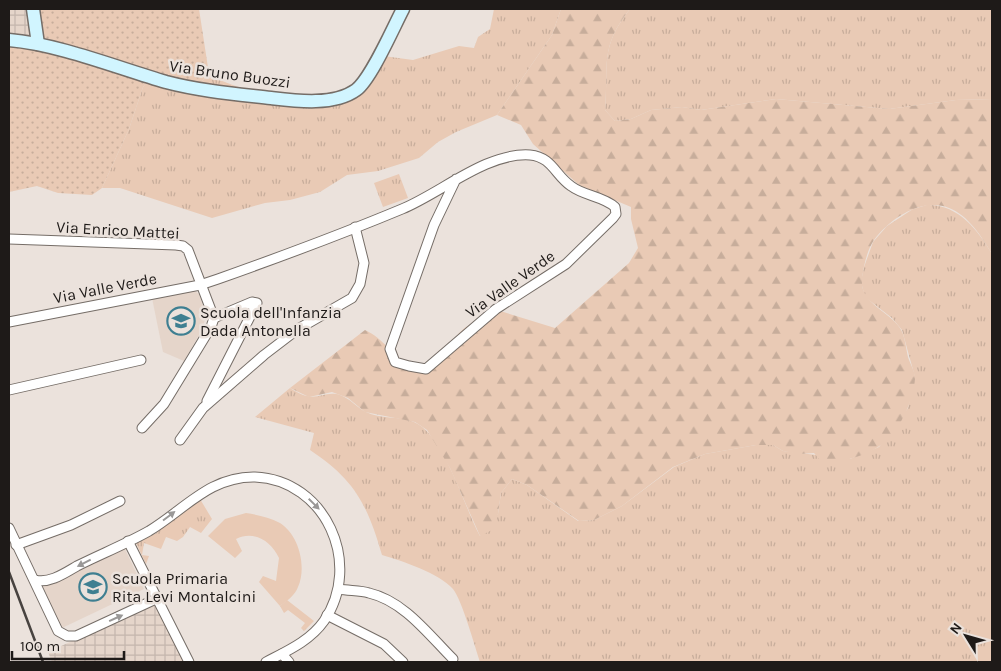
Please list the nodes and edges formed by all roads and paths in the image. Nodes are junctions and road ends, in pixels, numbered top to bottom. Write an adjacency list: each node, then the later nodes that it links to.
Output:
1 (33, 9): 4 (street)
2 (403, 9): 4 (street, Via Bruno Buozzi)
3 (9, 40): 4 (street, Via Bruno Buozzi)
4 (38, 44)
5 (456, 179): 5 (street, Via Valle Verde); 6 (street, Via Valle Verde)
6 (355, 227): 8 (street, Via Valle Verde); 13 (street)
7 (9, 239): 8 (street, Via Enrico Mattei)
8 (200, 285): 9 (street); 10 (street, Via Valle Verde)
9 (214, 318): 13 (street); 14 (street)
10 (9, 322)
11 (141, 360): 12 (street)
12 (9, 390)
13 (203, 408): 15 (street)
14 (142, 428)
15 (180, 440)
16 (120, 501): 19 (street)
17 (9, 528): 19 (street)
18 (128, 541): 20 (street, one-way to 20); 21 (street, one-way to 21); 22 (street)
19 (16, 545): 20 (street)
20 (35, 580): 22 (street, one-way to 22)
21 (338, 589): 23 (street); 25 (street)
22 (156, 599): 26 (street)
23 (327, 615): 24 (street); 29 (street)
24 (282, 654): 27 (street); 28 (street)
25 (453, 659)
26 (189, 662)
27 (266, 662)
28 (289, 662)
29 (403, 662)

